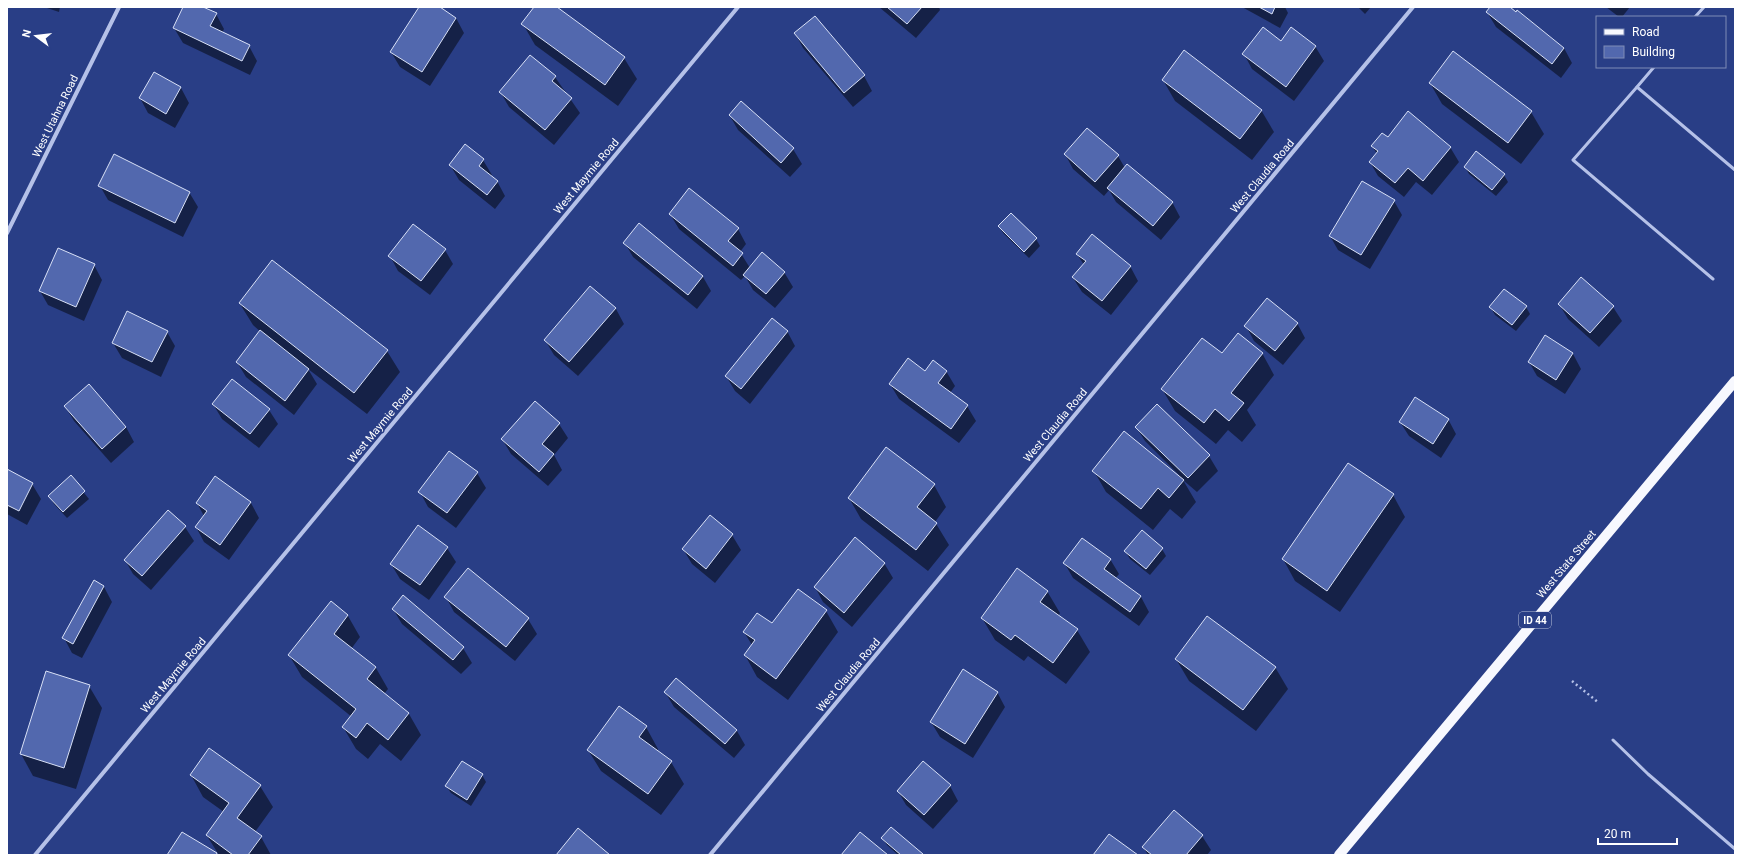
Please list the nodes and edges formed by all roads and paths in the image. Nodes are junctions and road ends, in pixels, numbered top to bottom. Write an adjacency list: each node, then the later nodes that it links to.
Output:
1 (119, 7): 9 (street, West Utahna Road)
2 (738, 7): 16 (street, West Maymie Road)
3 (1413, 7): 17 (street, West Claudia Road)
4 (1704, 7): 5 (lane)
5 (1696, 16)
6 (1653, 68): 7 (lane)
7 (1637, 87): 8 (lane); 10 (lane)
8 (1735, 170)
9 (7, 233)
10 (1713, 279)
11 (1735, 381): 18 (main road, West State Street / ID 44)
12 (1572, 681): 13 (path)
13 (1599, 703)
14 (1613, 740): 15 (lane)
15 (1735, 849)
16 (35, 855)
17 (710, 855)
18 (1339, 855)

